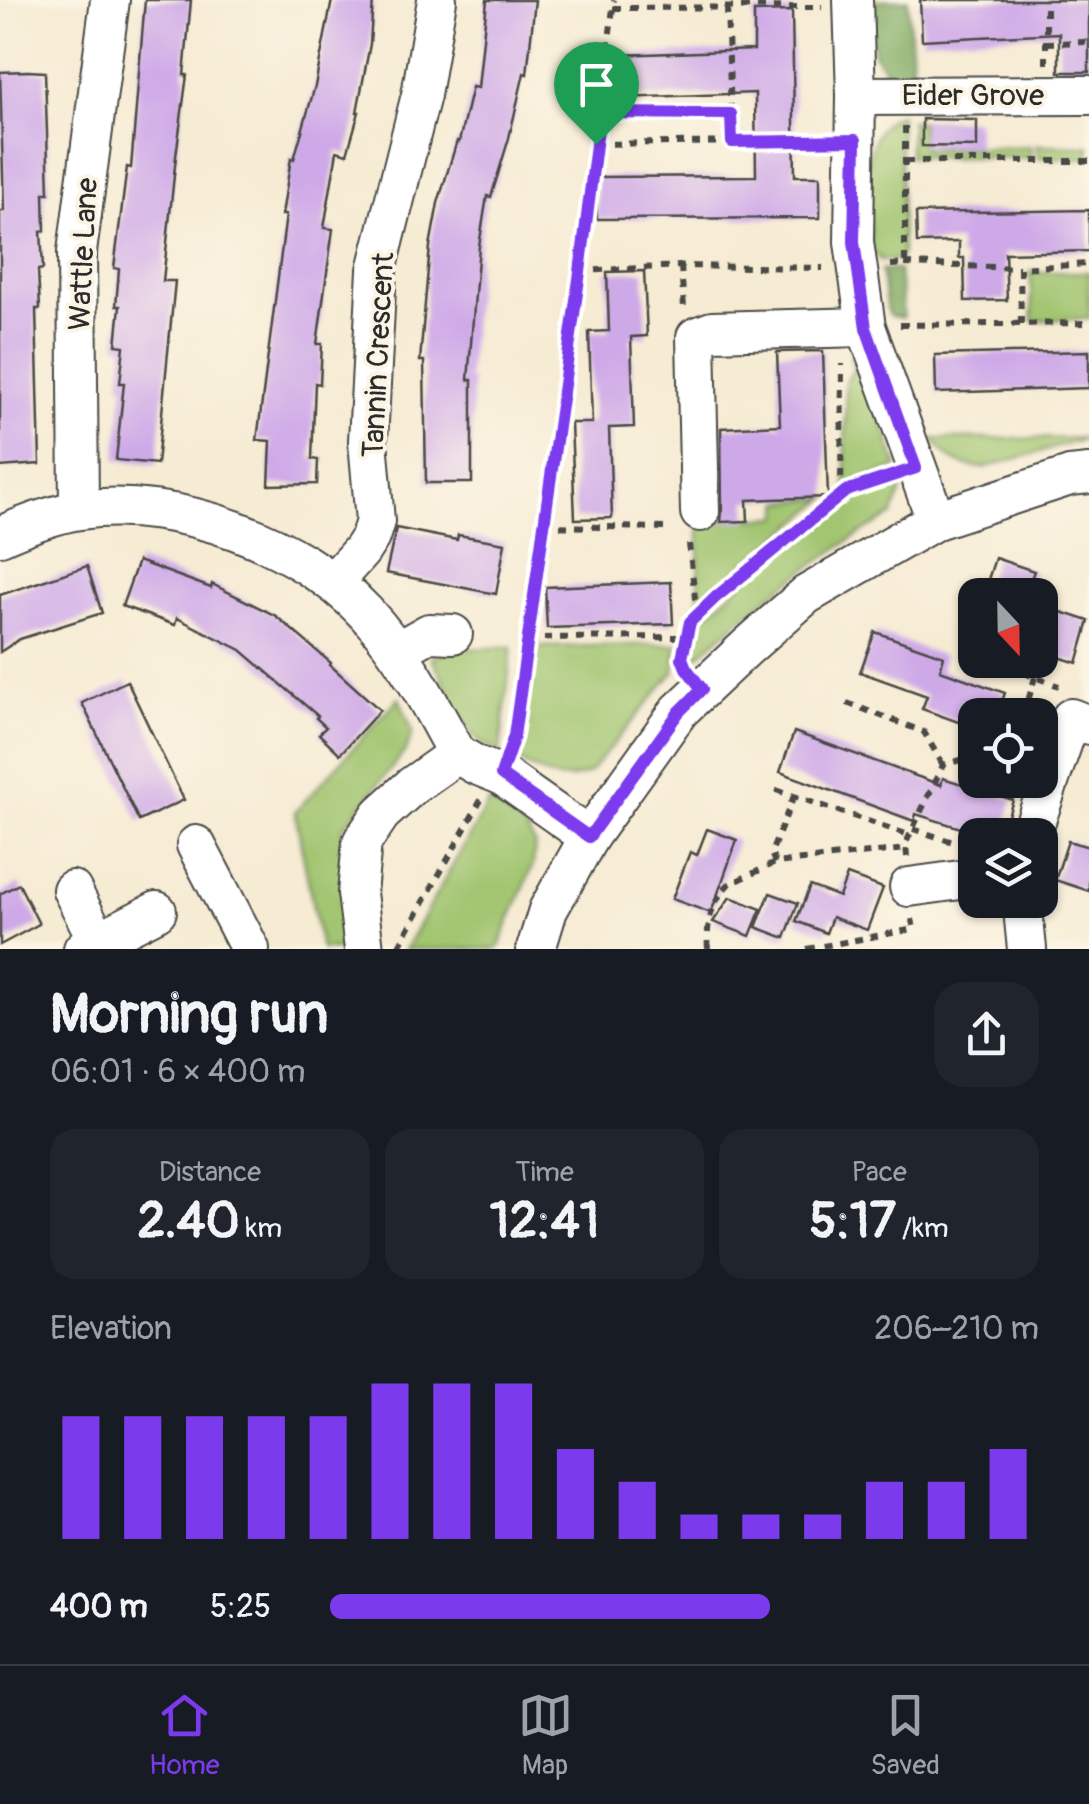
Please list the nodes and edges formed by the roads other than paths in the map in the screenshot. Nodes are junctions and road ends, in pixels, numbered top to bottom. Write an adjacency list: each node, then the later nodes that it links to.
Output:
1 (110, 0): 8 (street, Wattle Lane)
2 (437, 0): 12 (street, Tannin Crescent)
3 (853, 3): 4 (street)
4 (856, 96): 5 (street, Eider Grove); 6 (street)
5 (1089, 96)
6 (856, 328): 9 (street); 10 (street)
7 (1089, 474): 10 (street)
8 (79, 510): 11 (street); 12 (street)
9 (700, 512)
10 (936, 520): 18 (street)
11 (0, 536)
12 (334, 581): 14 (street)
13 (453, 634): 14 (street)
14 (397, 650): 16 (street)
15 (1089, 725): 17 (street)
16 (458, 754): 18 (street); 27 (street)
17 (1037, 818)
18 (589, 837): 28 (street)
19 (196, 844): 26 (street)
20 (958, 881): 21 (street)
21 (909, 888)
22 (72, 890): 25 (street)
23 (156, 911): 25 (street)
24 (1024, 918): 29 (street)
25 (91, 945)
26 (250, 949)
27 (364, 949)
28 (536, 949)
29 (1027, 949)

